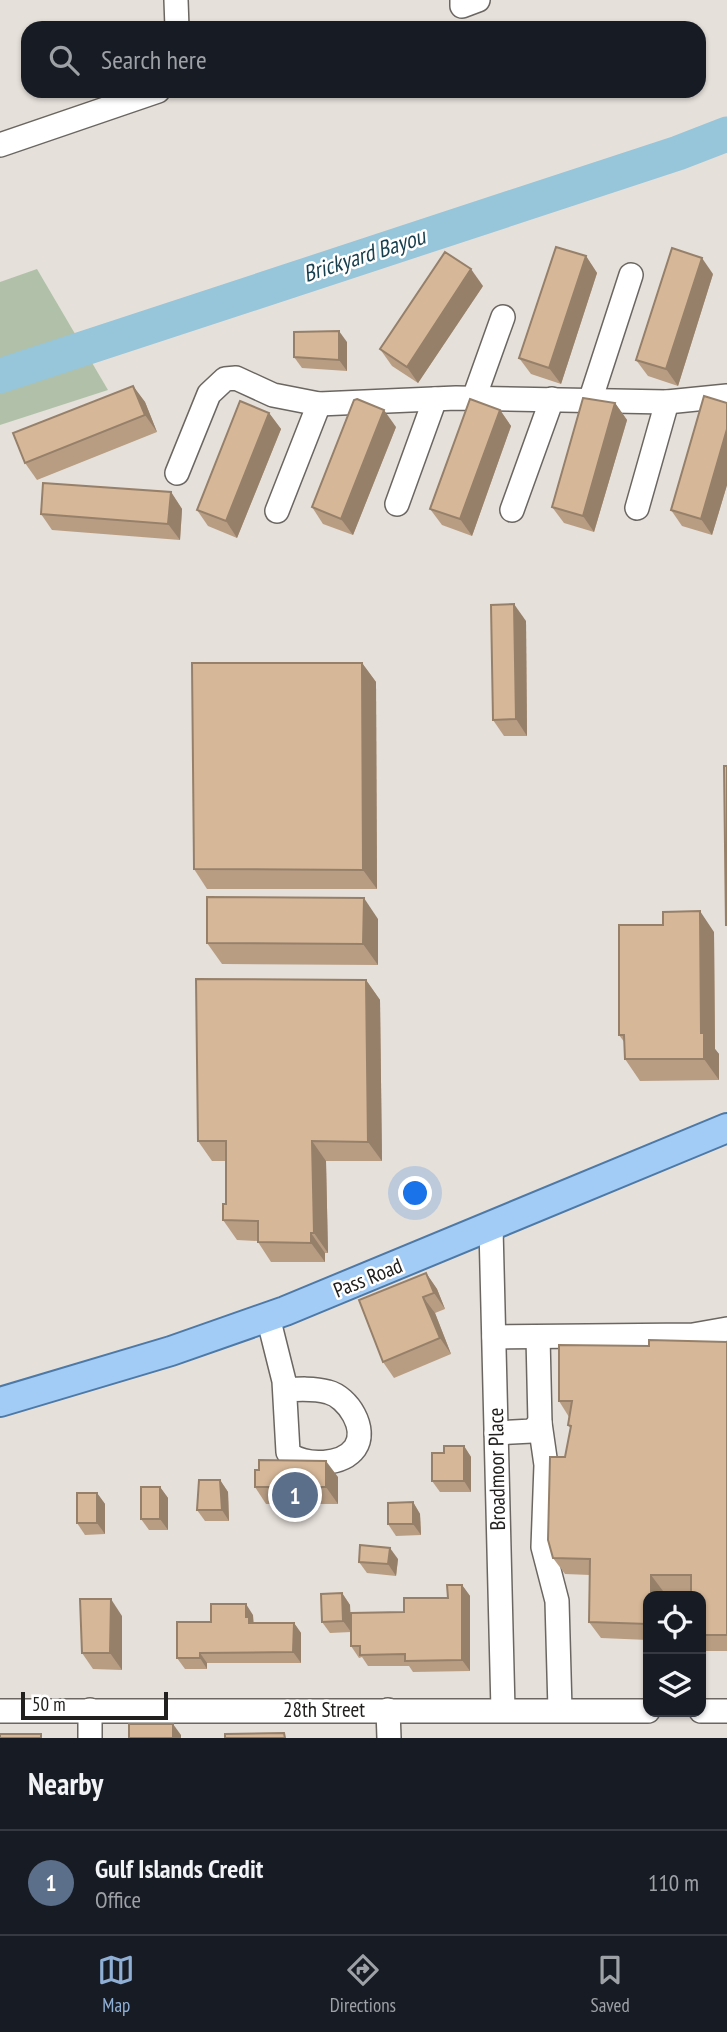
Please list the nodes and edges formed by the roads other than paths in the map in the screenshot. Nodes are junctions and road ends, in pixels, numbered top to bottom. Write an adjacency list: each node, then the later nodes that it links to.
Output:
1 (176, 0): 4 (street)
2 (462, 0): 3 (street)
3 (478, 0)
4 (177, 21)
5 (138, 98): 6 (street)
6 (0, 145)
7 (631, 275): 13 (street)
8 (503, 317): 10 (street)
9 (727, 396): 14 (street)
10 (474, 398): 11 (street); 12 (street)
11 (435, 399): 15 (street); 17 (street)
12 (552, 399): 13 (street); 19 (street)
13 (590, 401): 14 (street)
14 (667, 402): 18 (street)
15 (319, 404): 16 (street); 20 (street)
16 (177, 473)
17 (397, 504)
18 (637, 508)
19 (512, 510)
20 (276, 511)
21 (727, 1128): 22 (main road, Pass Road)
22 (491, 1228): 23 (main road, Pass Road); 26 (street, Broadmoor Place)
23 (268, 1317): 27 (street); 28 (main road, Pass Road)
24 (727, 1329): 25 (street)
25 (538, 1336): 26 (street); 29 (street)
26 (494, 1337): 30 (street, Broadmoor Place)
27 (285, 1390)
28 (0, 1402)
29 (540, 1423): 30 (street); 34 (street)
30 (496, 1433): 33 (street, Broadmoor Place)
31 (90, 1710): 32 (street, 28th Street); 35 (street, 28th Street); 39 (street)
32 (388, 1710): 33 (street, 28th Street); 40 (street)
33 (503, 1710): 34 (street, 28th Street)
34 (560, 1710): 36 (street, 28th Street)
35 (0, 1711)
36 (643, 1711)
37 (706, 1711): 38 (street)
38 (727, 1711)
39 (90, 1738)
40 (389, 1738)

